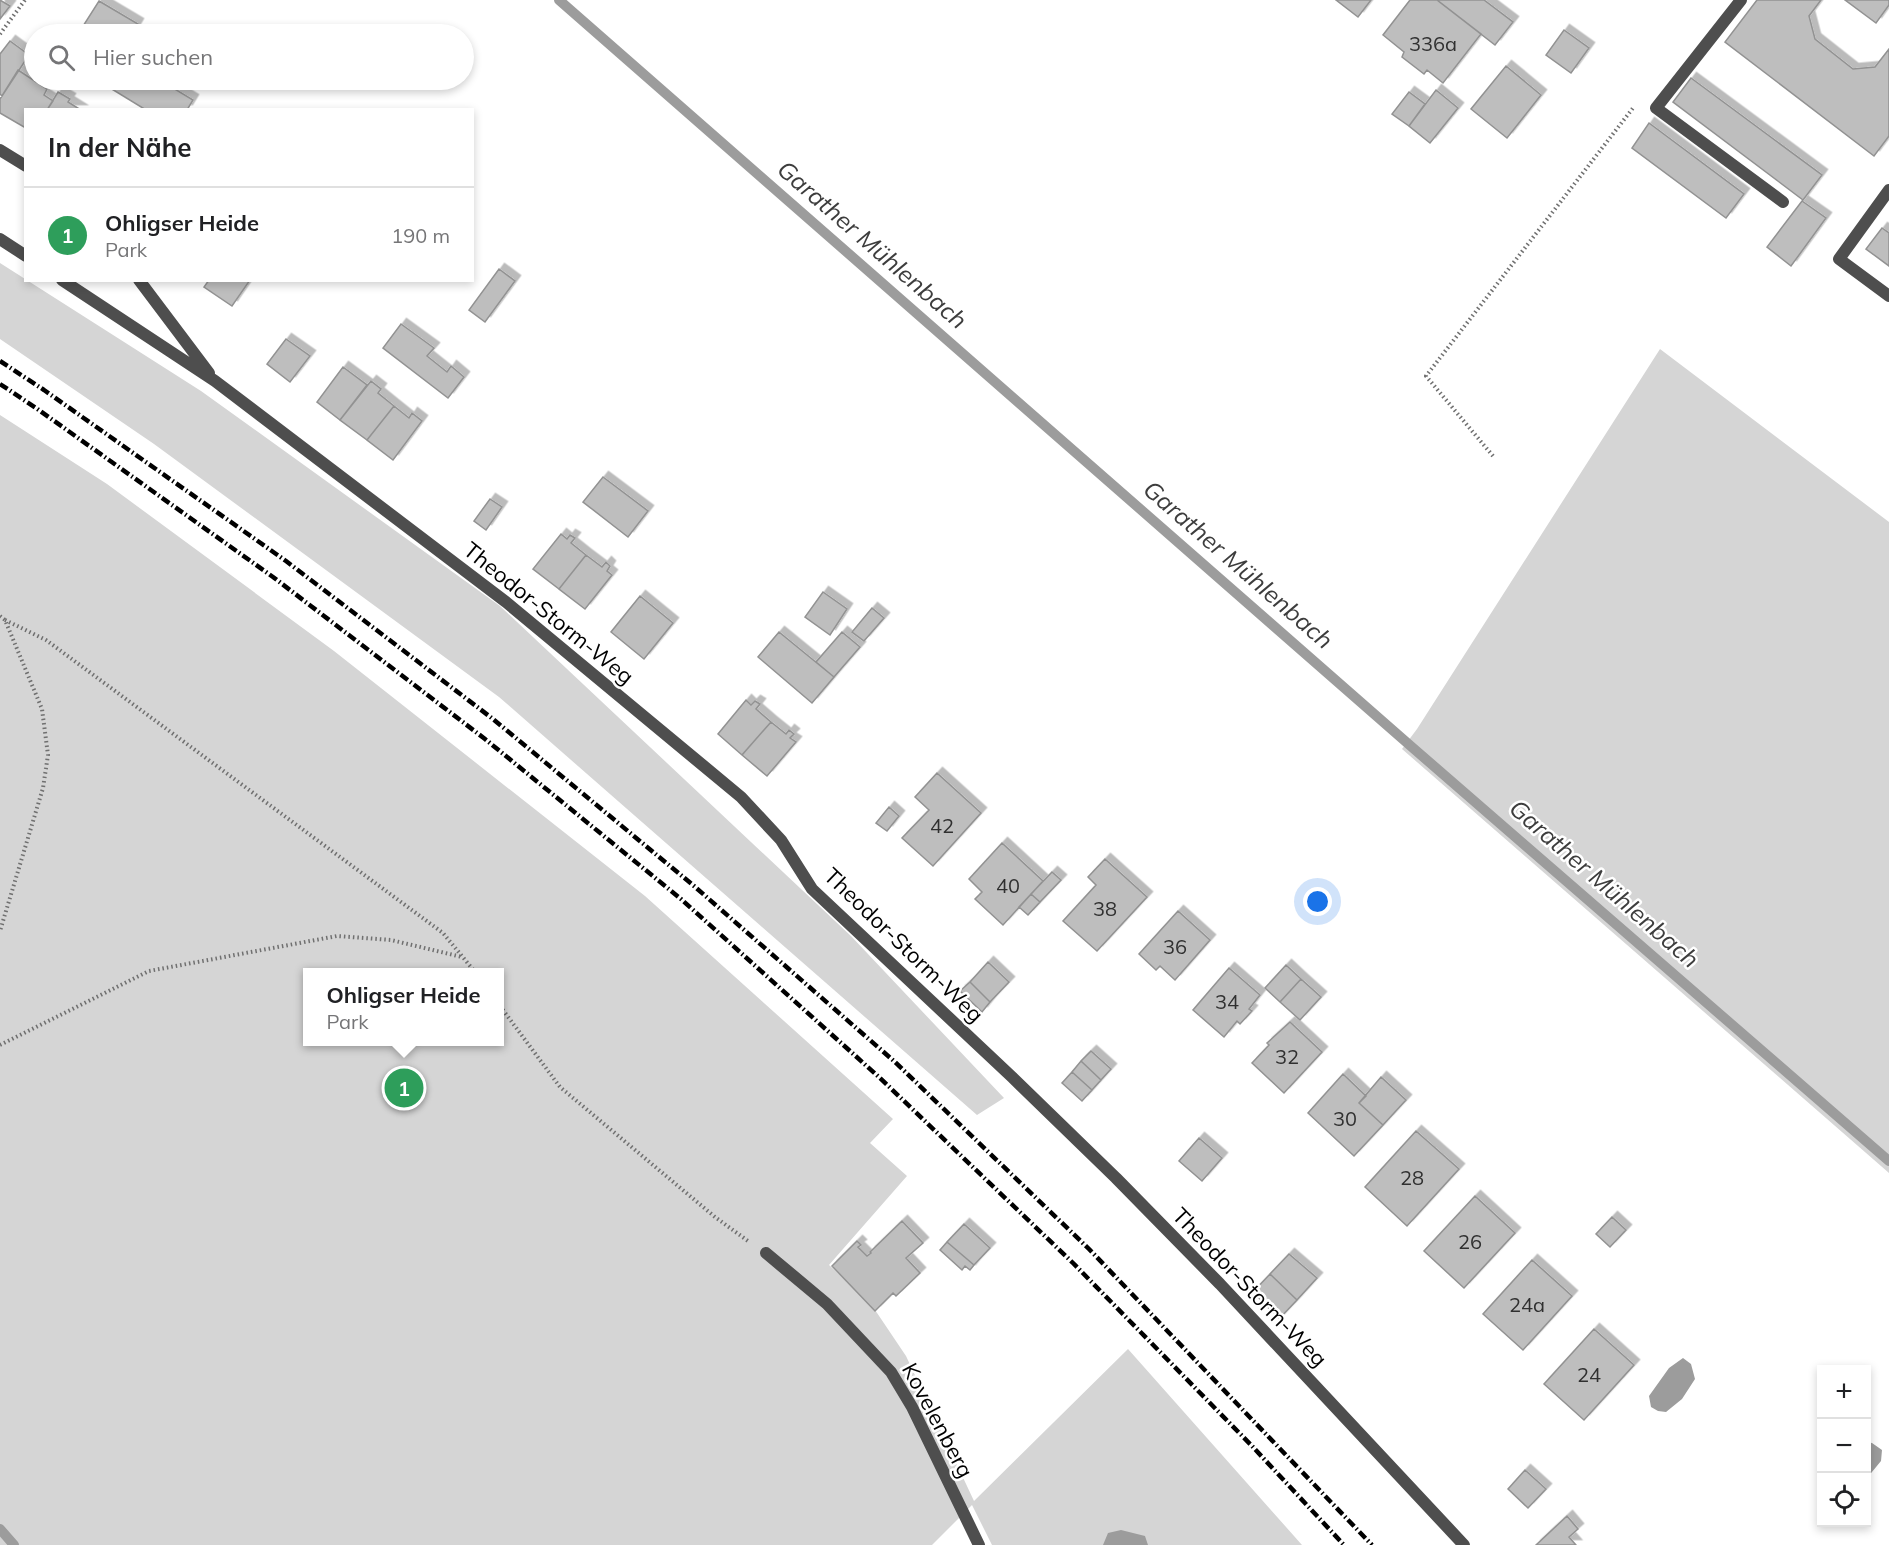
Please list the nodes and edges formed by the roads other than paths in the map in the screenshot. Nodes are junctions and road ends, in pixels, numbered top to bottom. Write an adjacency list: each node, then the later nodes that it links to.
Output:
1 (1741, 0): 5 (street)
2 (0, 150): 3 (street)
3 (24, 165)
4 (1889, 190): 10 (street)
5 (1783, 202)
6 (0, 240): 7 (street)
7 (24, 255)
8 (65, 282): 11 (street, Theodor-Storm-Weg)
9 (141, 282): 11 (street, Theodor-Storm-Weg)
10 (1889, 296)
11 (215, 381): 14 (street, Theodor-Storm-Weg)
12 (765, 1253): 13 (street, Kovelenberg)
13 (979, 1545)
14 (1464, 1545)

